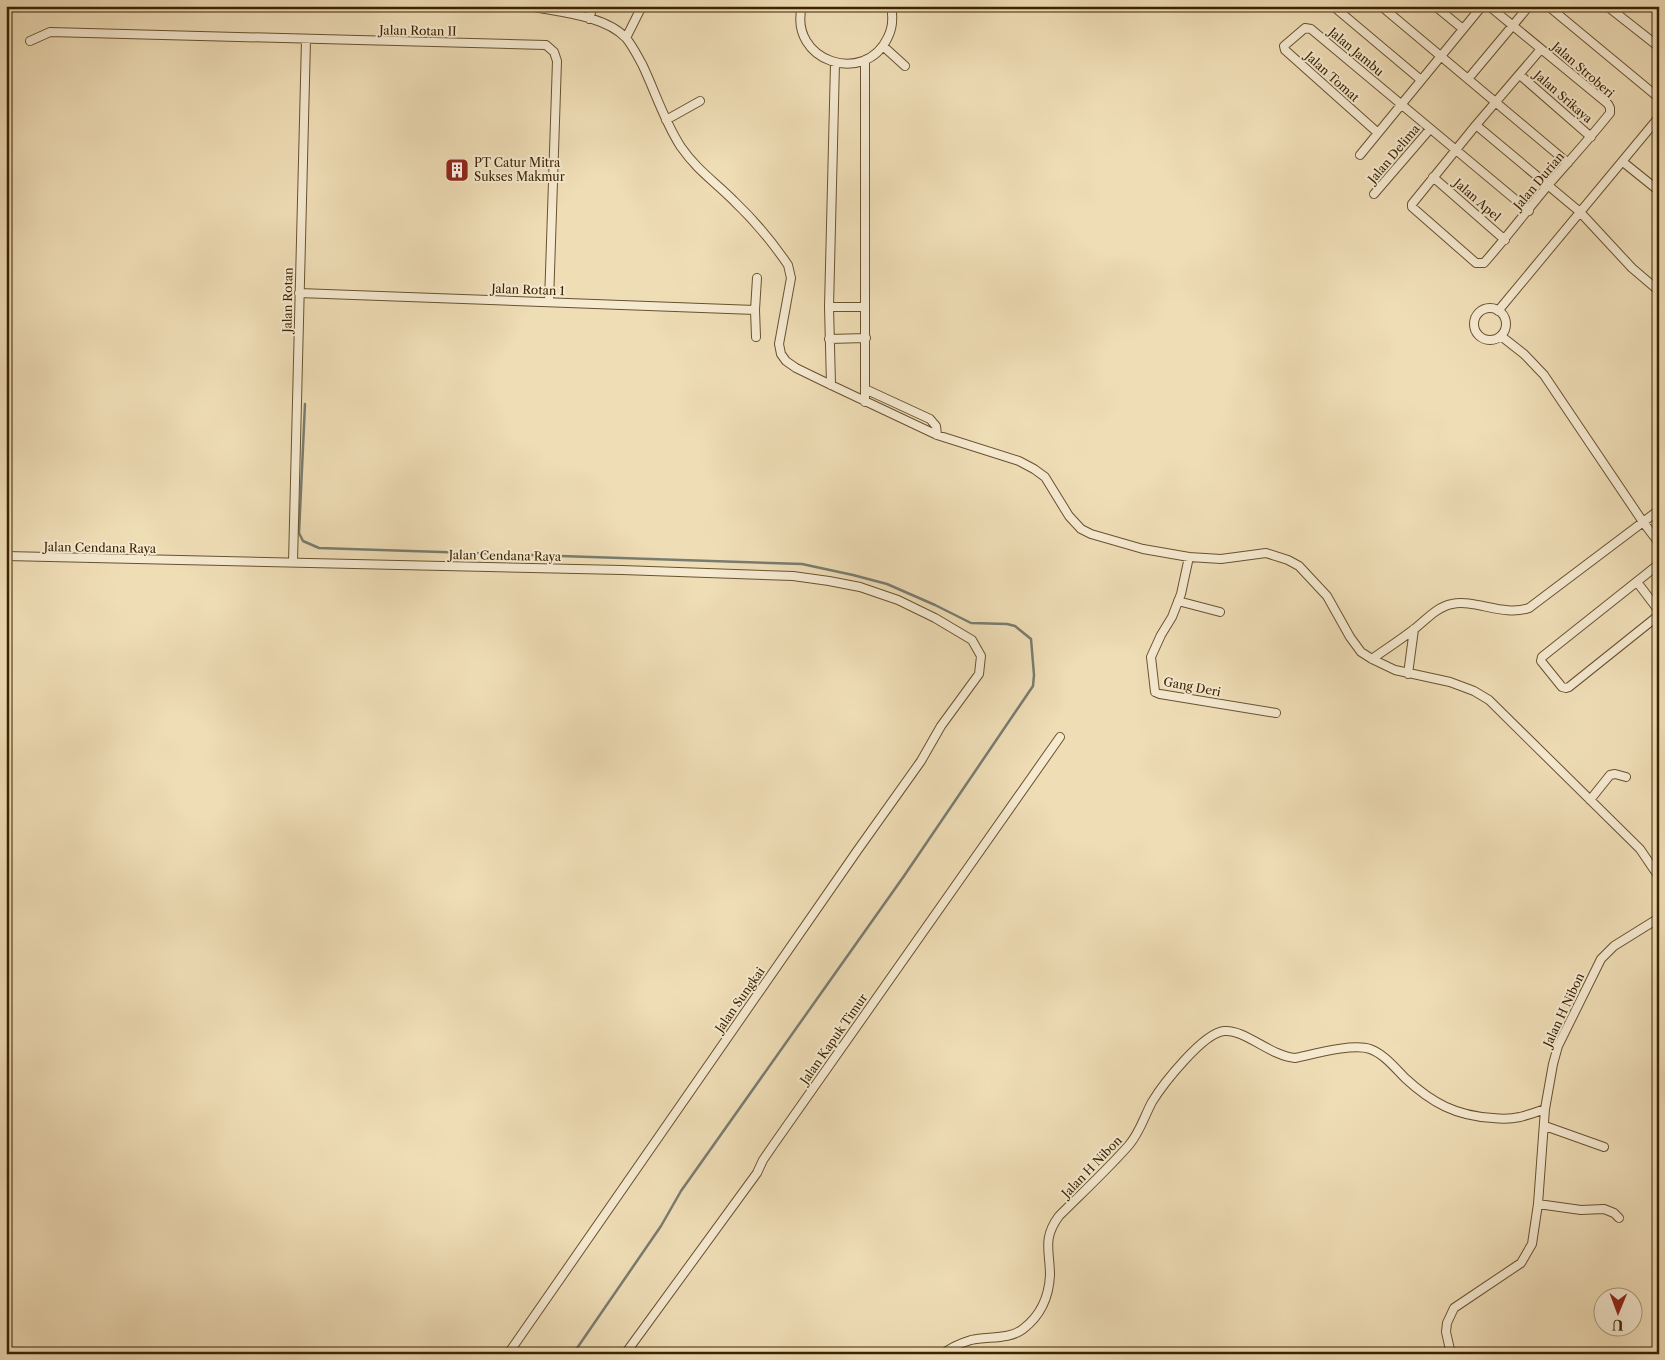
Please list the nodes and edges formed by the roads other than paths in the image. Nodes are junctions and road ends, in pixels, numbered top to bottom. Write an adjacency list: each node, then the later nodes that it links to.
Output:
1 (529, 6): 14 (street)
2 (593, 6): 14 (street)
3 (642, 6): 18 (street)
4 (802, 6): 26 (street)
5 (891, 6): 21 (street)
6 (1332, 6): 29 (street)
7 (1381, 6): 24 (street)
8 (1435, 6): 16 (street)
9 (1482, 6): 16 (street)
10 (1489, 6): 15 (street, Jalan Stroberi)
11 (1529, 6): 15 (street)
12 (1548, 6): 31 (street)
13 (1607, 6): 22 (street)
14 (589, 19): 18 (street)
15 (1513, 26): 23 (street, Jalan Stroberi); 30 (street)
16 (1463, 29): 24 (street)
17 (1294, 37): 34 (street, Jalan Jambu); 40 (street, Jalan Tomat)
18 (626, 38): 37 (street)
19 (306, 40): 20 (street, Jalan Rotan II); 55 (street, Jalan Rotan); 56 (street, Jalan Rotan II)
20 (30, 42)
21 (883, 46): 25 (street); 27 (street)
22 (1659, 48)
23 (1541, 49): 28 (street); 35 (street, Jalan Stroberi)
24 (1440, 57): 29 (street); 30 (street)
25 (865, 60): 26 (street); 58 (street)
26 (835, 63): 57 (street)
27 (905, 66)
28 (1520, 75): 33 (street); 41 (street, Jalan Srikaya)
29 (1421, 80): 34 (street)
30 (1468, 80): 33 (street)
31 (1659, 98)
32 (700, 101): 37 (street)
33 (1497, 103): 38 (street); 45 (street)
34 (1401, 105): 39 (street); 40 (street)
35 (1610, 108): 41 (street, Jalan Durian)
36 (1659, 117): 44 (street)
37 (666, 120): 65 (street)
38 (1476, 125): 42 (street); 47 (street)
39 (1430, 129): 42 (street); 49 (street, Jalan Delima)
40 (1378, 133): 43 (street)
41 (1591, 137): 45 (street, Jalan Durian)
42 (1456, 150): 46 (street); 50 (street)
43 (1360, 155)
44 (1623, 162): 48 (street); 51 (street)
45 (1568, 163): 47 (street, Jalan Durian)
46 (1433, 177): 52 (street, Jalan Apel); 52 (street, Jalan Durian)
47 (1549, 185): 50 (street, Jalan Durian); 51 (street)
48 (1659, 191)
49 (1374, 194)
50 (1529, 211): 52 (street, Jalan Durian)
51 (1580, 212): 54 (street); 60 (street)
52 (1505, 240)
53 (757, 278): 59 (street)
54 (1659, 291)
55 (299, 293): 56 (street, Jalan Rotan 1); 74 (street, Jalan Rotan)
56 (549, 302): 59 (street, Jalan Rotan 1)
57 (829, 307): 58 (street); 64 (street)
58 (865, 307): 63 (street)
59 (755, 310): 62 (street)
60 (1498, 311): 61 (street); 61 (street)
61 (1501, 336): 70 (street)
62 (756, 338)
63 (866, 338): 64 (street); 66 (street)
64 (829, 339): 65 (street)
65 (831, 385): 67 (street)
66 (865, 389): 67 (street); 68 (street)
67 (865, 402): 68 (street)
68 (937, 435): 73 (street)
69 (1659, 510): 70 (street)
70 (1643, 522): 71 (street); 81 (street)
71 (1659, 543)
72 (6, 556): 74 (street, Jalan Cendana Raya)
73 (1189, 557): 77 (street, Gang Deri); 83 (street)
74 (292, 562): 82 (street, Jalan Cendana Raya)
75 (1659, 564): 76 (street)
76 (1637, 582): 78 (street); 80 (street)
77 (1178, 601): 79 (street); 85 (street, Gang Deri)
78 (1659, 611)
79 (1220, 612)
80 (1659, 615)
81 (1414, 629): 83 (street); 84 (street)
82 (981, 656): 96 (street, Jalan Sungkai)
83 (1372, 659): 84 (street)
84 (1408, 674): 88 (street)
85 (1276, 713)
86 (1060, 737): 97 (street, Jalan Kapuk Timur)
87 (1626, 777): 88 (street)
88 (1590, 800): 89 (street)
89 (1659, 876)
90 (1659, 918): 91 (street, Jalan H Nibon)
91 (1545, 1109): 92 (street); 98 (street, Jalan H Nibon)
92 (1545, 1126): 93 (street); 94 (street)
93 (1604, 1147)
94 (1538, 1204): 95 (street); 99 (street)
95 (1619, 1218)
96 (508, 1354)
97 (625, 1354)
98 (943, 1354)
99 (1451, 1354)

